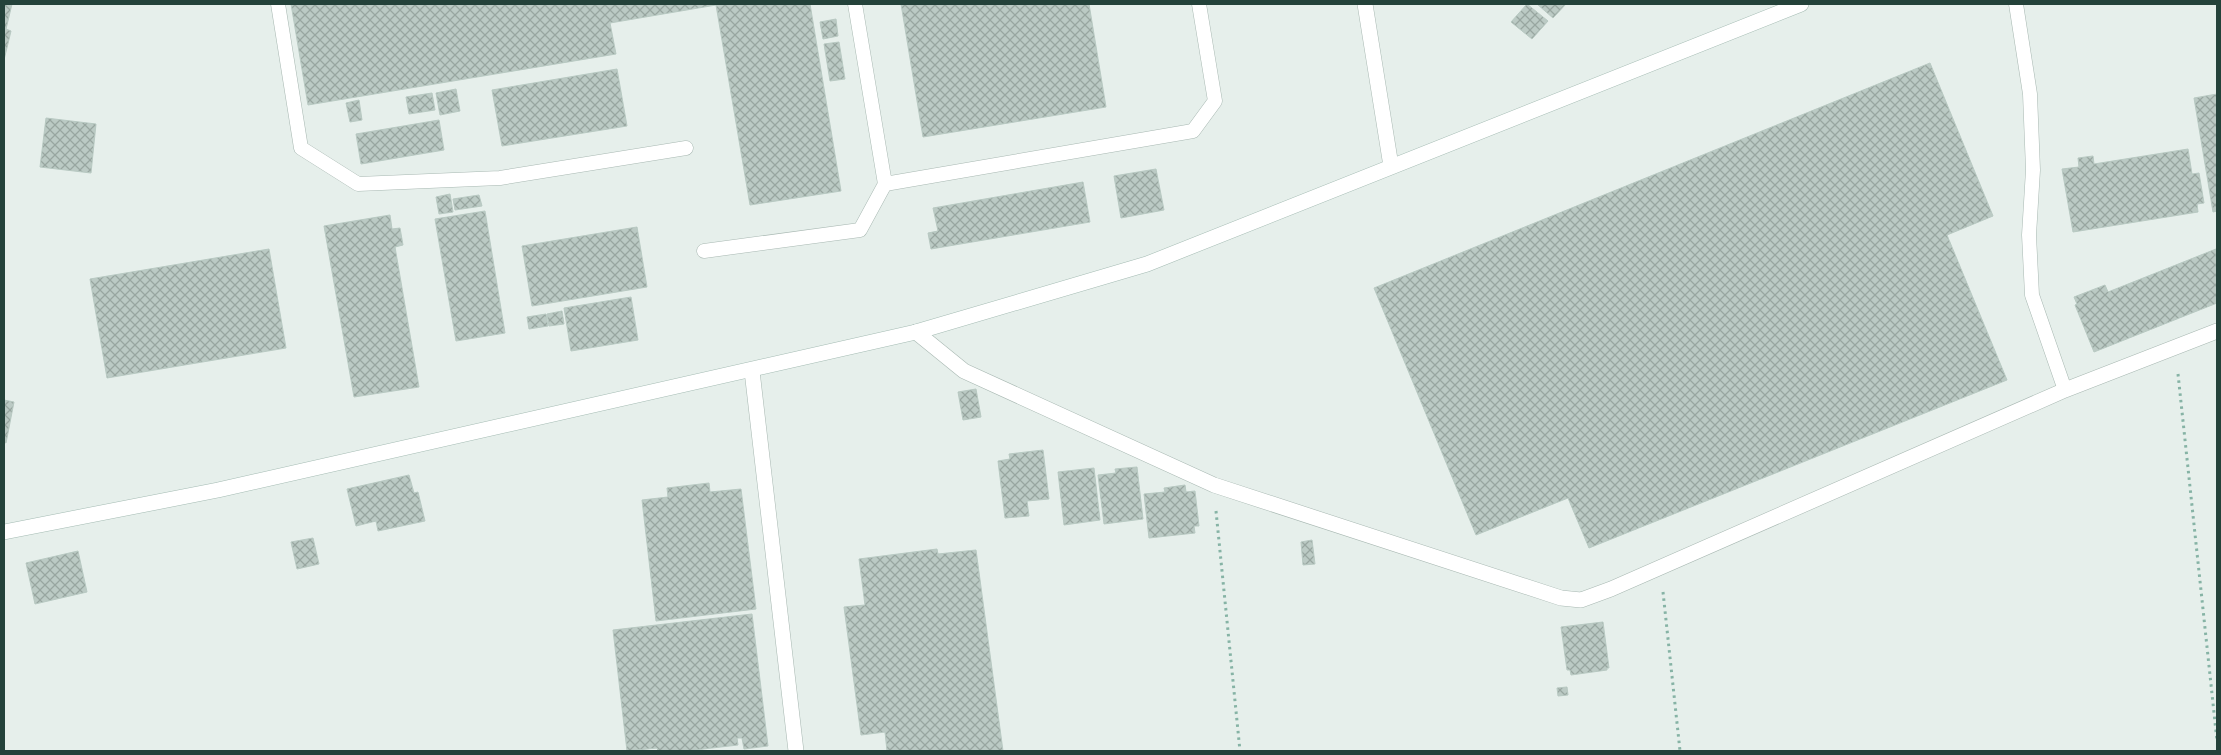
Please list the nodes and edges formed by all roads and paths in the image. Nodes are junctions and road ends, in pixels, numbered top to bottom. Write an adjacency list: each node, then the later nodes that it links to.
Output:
1 (278, 4): 8 (lane)
2 (855, 4): 10 (lane)
3 (1199, 4): 10 (lane)
4 (1365, 4): 9 (street)
5 (1801, 4): 7 (street)
6 (2016, 4): 16 (lane)
7 (1782, 7): 9 (street)
8 (686, 148)
9 (1391, 166): 13 (street)
10 (885, 184): 11 (lane)
11 (704, 251)
12 (2217, 330): 14 (street)
13 (916, 332): 15 (street); 17 (street)
14 (2175, 346): 16 (street); 20 (path)
15 (752, 370): 18 (street); 21 (street)
16 (2065, 390): 19 (street)
17 (1214, 485): 19 (street); 22 (path)
18 (4, 532)
19 (1661, 567): 23 (path)
20 (2217, 741)
21 (796, 751)
22 (1240, 751)
23 (1680, 751)

